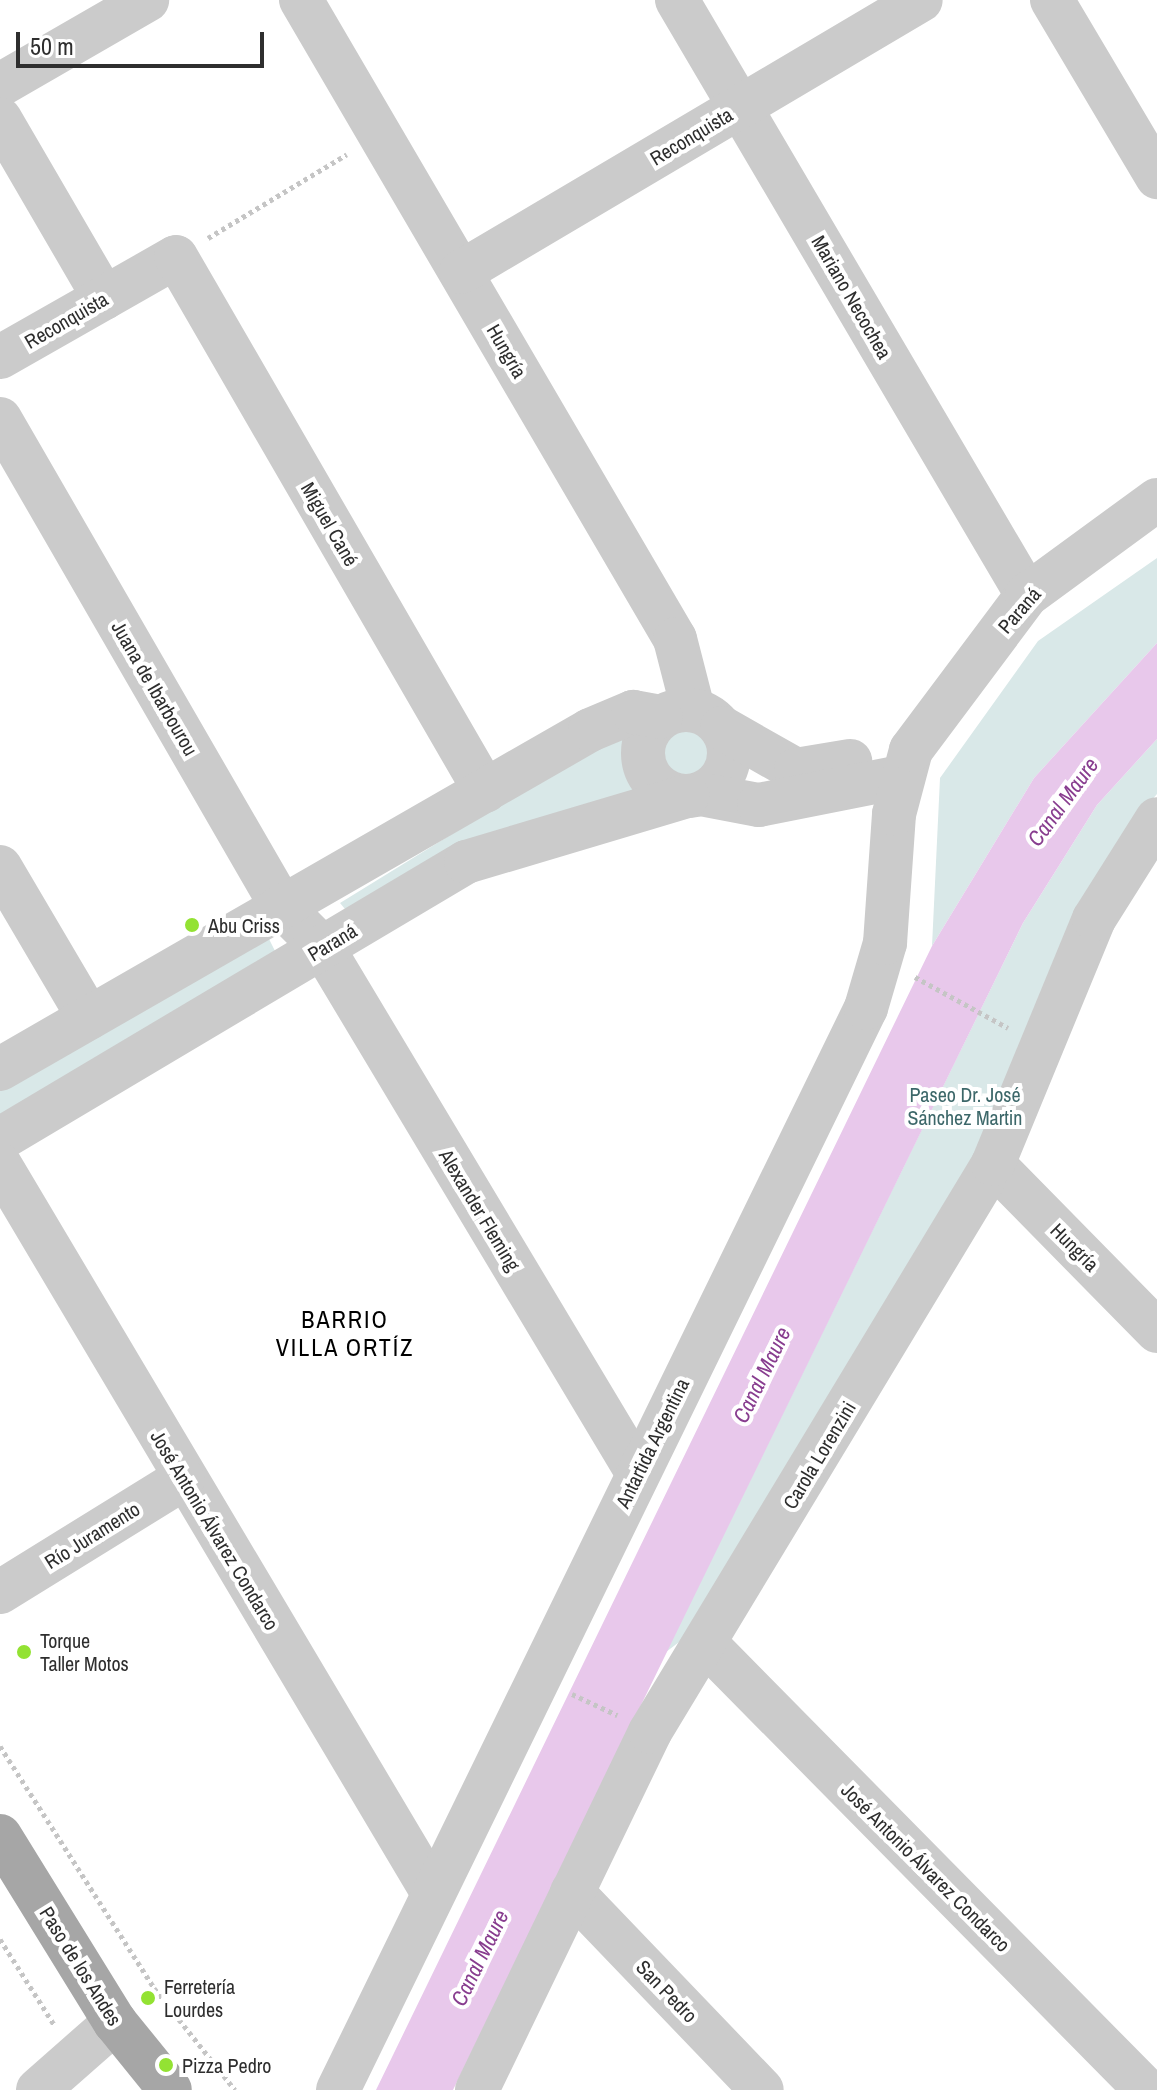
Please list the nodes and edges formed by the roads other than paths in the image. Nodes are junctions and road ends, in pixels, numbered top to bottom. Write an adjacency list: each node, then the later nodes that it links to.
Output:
1 (301, 0): 11 (street, Hungría)
2 (677, 0): 7 (street, Mariano Necochea)
3 (921, 0): 7 (street, Reconquista)
4 (1052, 0): 9 (street)
5 (142, 1): 6 (street)
6 (0, 85)
7 (740, 107): 11 (street, Reconquista); 16 (street, Mariano Necochea)
8 (0, 119): 12 (street)
9 (1157, 177)
10 (176, 257): 12 (street, Reconquista); 19 (street, Miguel Cané)
11 (461, 272): 17 (street, Hungría)
12 (104, 298): 13 (street, Reconquista)
13 (0, 357)
14 (0, 419): 23 (street, Juana de Ibarbourou)
15 (1157, 500): 16 (street, Paraná)
16 (1027, 595): 18 (street, Paraná)
17 (692, 718): 18 (street); 19 (street); 20 (street); 20 (street)
18 (906, 764): 20 (street, Paraná); 31 (street, Antartida Argentina)
19 (485, 791): 23 (street)
20 (694, 795): 24 (street, Paraná)
21 (1157, 819): 28 (street, Carola Lorenzini)
22 (0, 867): 25 (street)
23 (282, 907): 24 (street, Juana de Ibarbourou); 25 (street)
24 (323, 948): 27 (street, Paraná); 31 (street, Alexander Fleming)
25 (89, 1018): 26 (street)
26 (0, 1069)
27 (0, 1139)
28 (993, 1164): 30 (street, Hungría); 34 (street, Carola Lorenzini)
29 (0, 1165): 32 (street, José Antonio Álvarez Condarco)
30 (1157, 1331)
31 (637, 1472): 37 (street, Antartida Argentina)
32 (183, 1479): 33 (street, Río Juramento); 37 (street, José Antonio Álvarez Condarco)
33 (0, 1592)
34 (705, 1643): 36 (street, Carola Lorenzini); 44 (street, José Antonio Álvarez Condarco)
35 (0, 1836): 38 (main road, Paso de los Andes)
36 (572, 1892): 42 (street, Carola Lorenzini); 43 (street, San Pedro)
37 (433, 1893): 41 (street, Antartida Argentina)
38 (115, 2022): 39 (street); 40 (main road, Paso de los Andes)
39 (38, 2090)
40 (170, 2090)
41 (338, 2090)
42 (477, 2090)
43 (762, 2090)
44 (1146, 2090)

